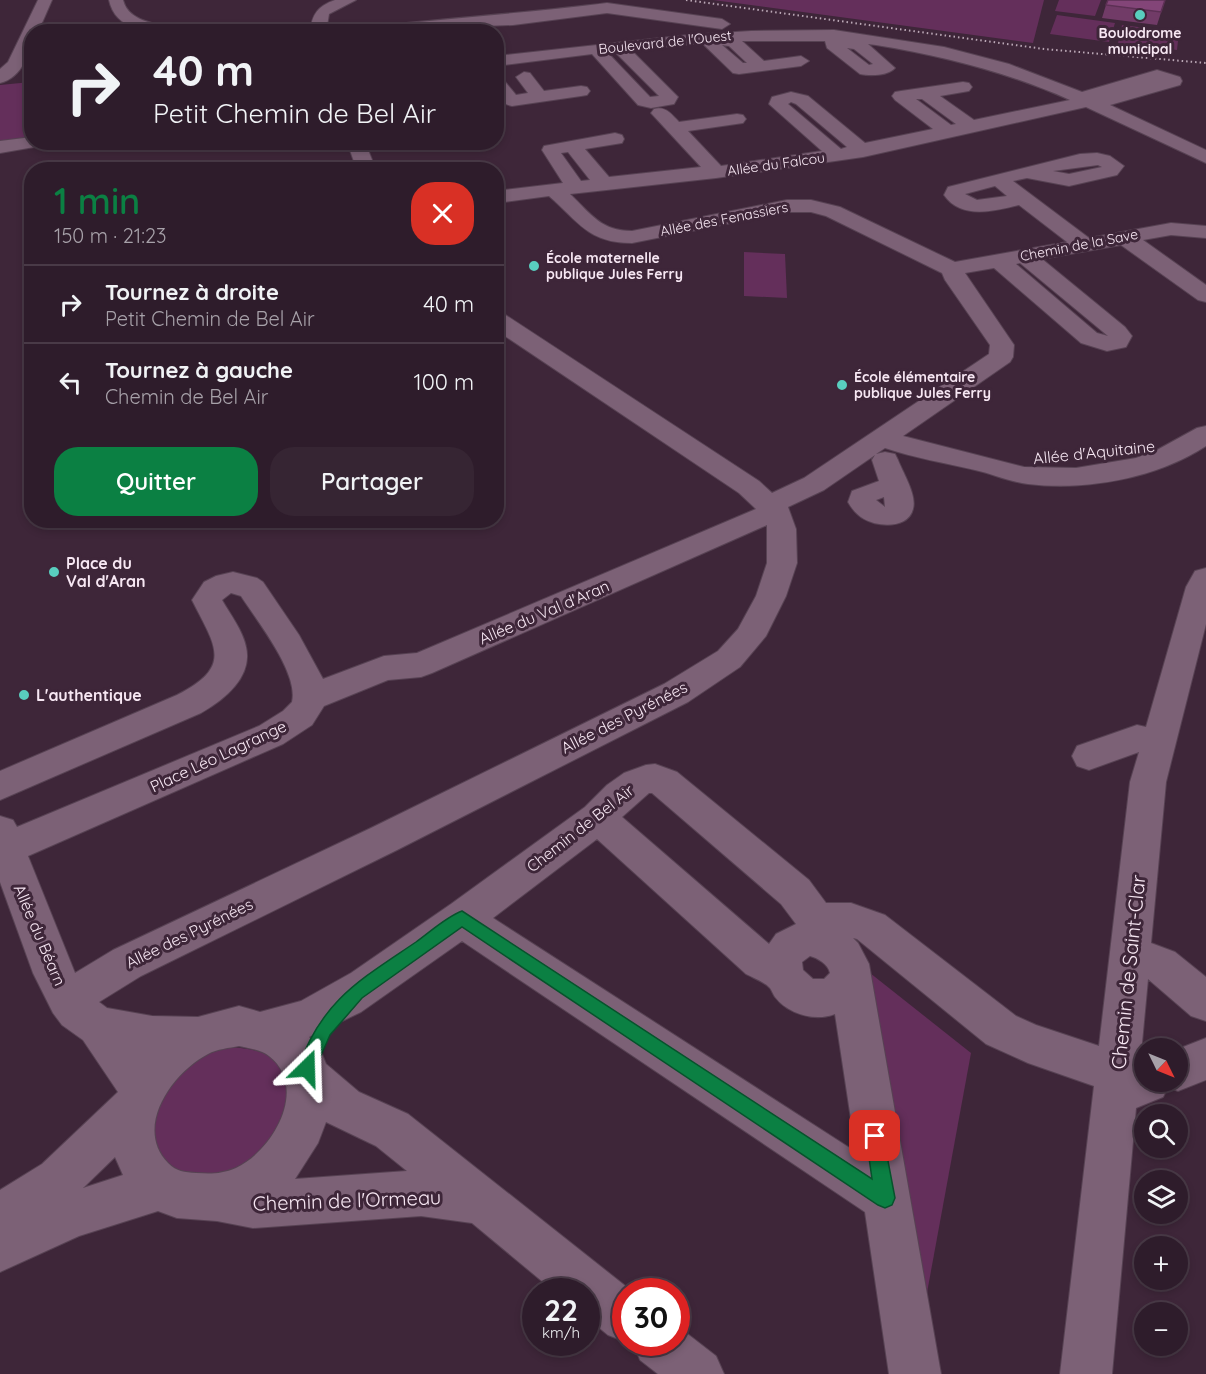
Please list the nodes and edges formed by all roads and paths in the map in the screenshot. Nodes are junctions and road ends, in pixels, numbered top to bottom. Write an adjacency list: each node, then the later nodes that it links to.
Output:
1 (45, 0): 5 (street)
2 (116, 0): 6 (street)
3 (350, 0): 7 (street)
4 (695, 21): 8 (street); 9 (street); 11 (street)
5 (34, 24)
6 (138, 24)
7 (320, 24)
8 (440, 24)
9 (764, 33): 10 (street, Boulevard de l'Ouest); 29 (street, Boulevard de l'Ouest)
10 (708, 39): 11 (street, Boulevard de l'Ouest); 13 (street); 16 (street, Boulevard de l'Ouest); 16 (street, Boulevard de l'Ouest)
11 (675, 40): 13 (street, Boulevard de l'Ouest)
12 (24, 45): 20 (street)
13 (610, 51): 13 (street, Boulevard de l'Ouest); 14 (street, Boulevard de l'Ouest); 17 (street)
14 (504, 60)
15 (801, 61): 16 (street)
16 (756, 73)
17 (524, 77): 22 (street); 28 (street)
18 (1182, 77): 29 (street, Allée du Falcou)
19 (879, 79): 27 (street)
20 (0, 80): 21 (street)
21 (19, 80)
22 (504, 81)
23 (963, 87): 26 (street)
24 (504, 92): 28 (street)
25 (581, 92): 28 (street)
26 (925, 93): 27 (street); 32 (street)
27 (901, 96): 35 (street)
28 (540, 97)
29 (1087, 101): 32 (street, Allée du Falcou); 33 (street, Boulevard de l'Ouest)
30 (660, 113): 34 (street, Allée du Falcou)
31 (737, 119): 34 (street)
32 (972, 127): 35 (street, Allée du Falcou)
33 (1143, 127): 41 (street, Boulevard de l'Ouest); 42 (street)
34 (674, 128): 43 (street, Allée du Falcou)
35 (947, 131): 39 (street, Allée du Falcou)
36 (615, 139): 37 (street)
37 (572, 145): 46 (street); 47 (street)
38 (1081, 149): 44 (street)
39 (863, 151): 40 (street, Allée du Falcou); 40 (street, Allée du Falcou)
40 (837, 155): 43 (street, Allée du Falcou)
41 (1206, 157)
42 (1206, 166)
43 (716, 172): 46 (street, Allée du Falcou)
44 (998, 179): 49 (street); 51 (street)
45 (935, 180): 49 (street)
46 (603, 183): 47 (street, Allée du Falcou)
47 (576, 187): 48 (street, Allée du Falcou)
48 (553, 190): 50 (street, Allée du Falcou); 57 (street, Allée des Fenassiers)
49 (954, 193): 51 (street)
50 (504, 196)
51 (1023, 198): 54 (street)
52 (1206, 232): 53 (street, Chemin de la Save)
53 (1124, 237): 54 (street, Chemin de la Save); 58 (street)
54 (1084, 244): 55 (street, Chemin de la Save)
55 (1025, 256): 56 (street, Chemin de la Save); 56 (street)
56 (998, 260): 57 (street, Chemin de la Save)
57 (952, 269): 63 (street)
58 (1175, 273): 59 (street); 60 (street)
59 (1206, 295)
60 (1206, 315)
61 (504, 324): 64 (street)
62 (1206, 434): 63 (street, Allée d'Aquitaine)
63 (893, 458): 64 (street, Allée d'Aquitaine)
64 (772, 508): 66 (street, Allée du Val d'Aran); 79 (street, Allée des Pyrénées)
65 (1206, 578): 67 (street, Chemin de Saint-Clar)
66 (310, 698): 69 (street); 71 (street, Place Léo Lagrange)
67 (1157, 743): 68 (street); 74 (street, Chemin de Saint-Clar)
68 (1089, 756)
69 (0, 786)
70 (598, 818): 72 (street, Chemin de Bel Air); 73 (street, Chemin de Bel Air); 76 (street, Chemin de Bel Air)
71 (3, 840): 79 (street, Allée du Béarn)
72 (462, 918): 77 (street, Chemin de Bel Air); 90 (street)
73 (818, 932): 75 (street, Chemin de Bel Air); 76 (street); 86 (street)
74 (1130, 952): 78 (street); 86 (street, Chemin de Saint-Clar)
75 (849, 975): 76 (street); 82 (street, Chemin de Bel Air)
76 (797, 986): 82 (street, Chemin de Bel Air)
77 (356, 993): 80 (street, Chemin de Bel Air); 85 (street, Chemin de Bel Air)
78 (1206, 1002)
79 (83, 1013): 81 (street); 87 (street, Allée du Béarn)
80 (264, 1030): 81 (street); 85 (street)
81 (198, 1037): 87 (street)
82 (862, 1052): 90 (street, Chemin de Bel Air)
83 (1206, 1059): 84 (street)
84 (1188, 1066)
85 (308, 1073): 89 (street); 91 (street, Chemin de l'Ormeau)
86 (1127, 1083): 98 (street, Chemin de Saint-Clar)
87 (140, 1097): 88 (street); 92 (street)
88 (160, 1187): 89 (street); 93 (street)
89 (216, 1198): 91 (street, Chemin de l'Ormeau)
90 (885, 1198): 97 (street, Chemin de Bel Air)
91 (478, 1201): 94 (street, Chemin de l'Ormeau)
92 (0, 1217)
93 (0, 1248)
94 (612, 1306)
95 (676, 1356): 96 (street)
96 (698, 1374)
97 (915, 1374)
98 (1086, 1374)

